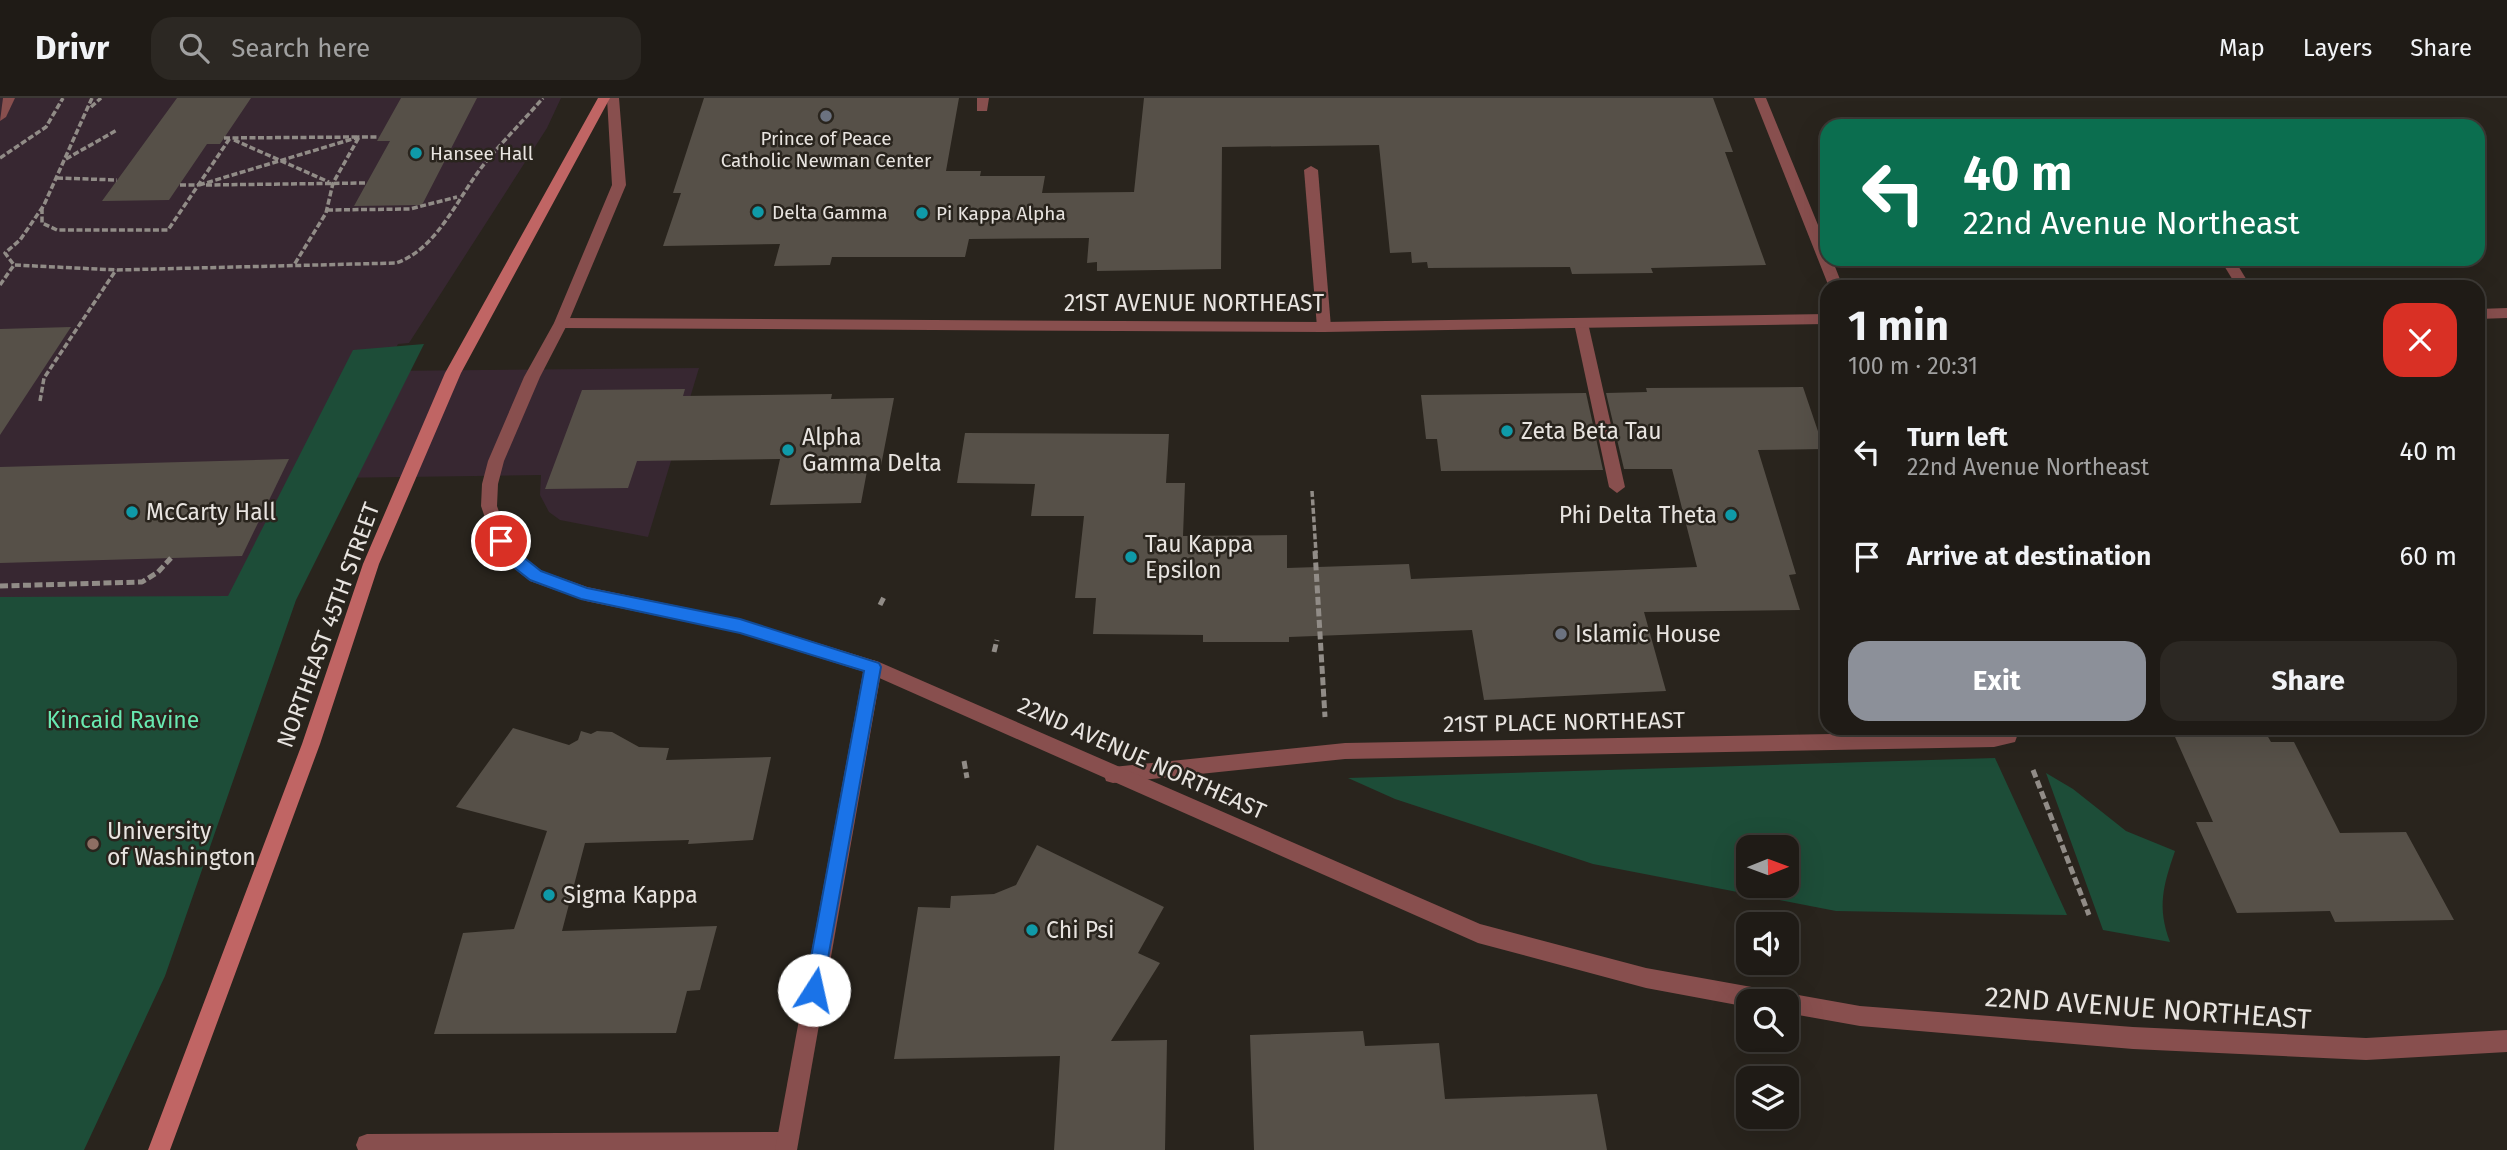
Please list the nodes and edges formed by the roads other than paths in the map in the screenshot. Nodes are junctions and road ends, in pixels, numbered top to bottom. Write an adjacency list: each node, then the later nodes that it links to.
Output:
1 (9, 98): 5 (street)
2 (604, 98): 23 (main road, NORTHEAST 45TH STREET)
3 (613, 98): 11 (street)
4 (1760, 98): 7 (street)
5 (0, 117)
6 (1311, 170): 13 (street)
7 (1820, 247)
8 (2507, 313): 9 (street)
9 (2485, 314)
10 (1820, 319): 12 (street, 21ST AVENUE NORTHEAST)
11 (561, 323): 13 (street, 21ST AVENUE NORTHEAST); 15 (street, 22ND AVENUE NORTHEAST)
12 (1581, 323): 13 (street, 21ST AVENUE NORTHEAST); 14 (street)
13 (1324, 327)
14 (1617, 487)
15 (873, 667): 17 (street, 22ND AVENUE NORTHEAST); 22 (street)
16 (2006, 735): 17 (street, 21ST PLACE NORTHEAST)
17 (1113, 775): 18 (street, 22ND AVENUE NORTHEAST)
18 (1736, 994)
19 (1799, 1005): 20 (street, 22ND AVENUE NORTHEAST)
20 (2507, 1041)
21 (367, 1145): 22 (street)
22 (786, 1147)
23 (159, 1150)

